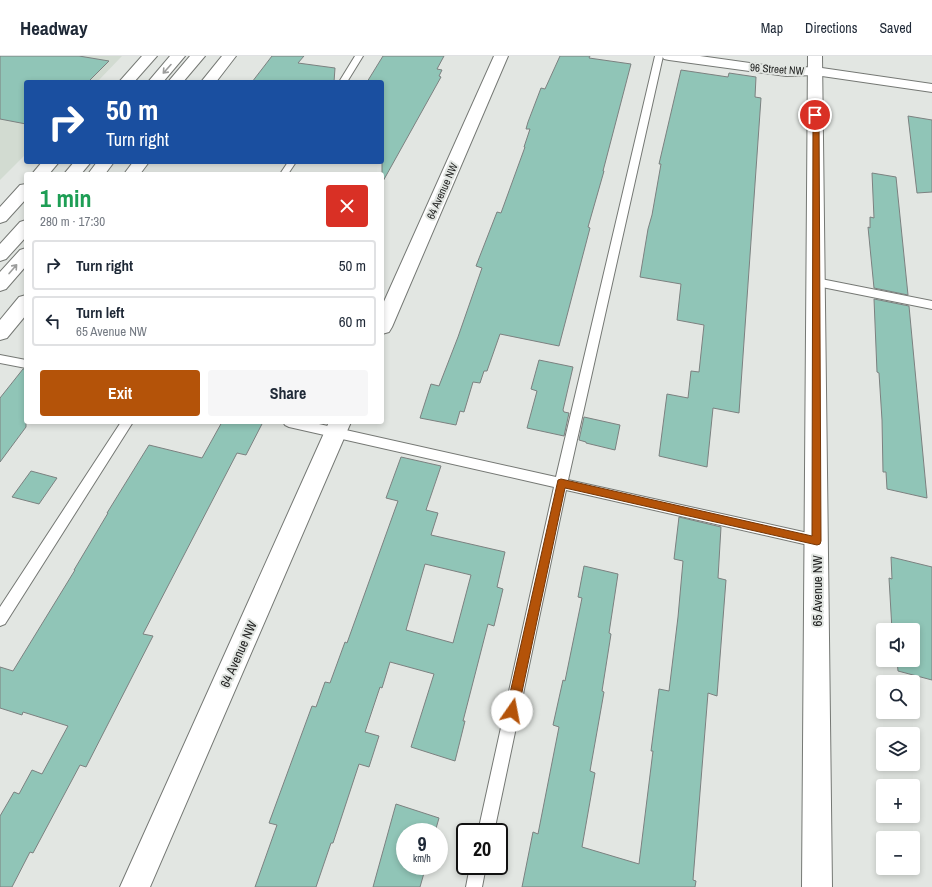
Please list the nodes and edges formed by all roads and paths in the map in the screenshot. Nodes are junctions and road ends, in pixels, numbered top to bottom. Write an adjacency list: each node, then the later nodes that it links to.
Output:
1 (150, 56): 11 (street)
2 (178, 56): 12 (street, one-way to 12)
3 (198, 56): 13 (street)
4 (229, 56): 14 (street)
5 (359, 56): 15 (lane)
6 (502, 56): 34 (street, 64 Avenue NW)
7 (659, 56): 41 (lane)
8 (669, 56): 10 (street, 96 Street NW)
9 (743, 56): 10 (street, 96 Street NW)
10 (815, 64): 16 (street, 96 Street NW); 30 (street, 65 Avenue NW)
11 (128, 80)
12 (157, 80)
13 (178, 80)
14 (210, 80)
15 (343, 80)
16 (932, 88)
17 (49, 164): 21 (street)
18 (81, 164): 22 (street)
19 (104, 164): 23 (street)
20 (140, 164): 24 (street)
21 (42, 172)
22 (74, 172)
23 (98, 172)
24 (134, 172)
25 (24, 191): 26 (street)
26 (0, 217)
27 (24, 228): 28 (street)
28 (0, 255)
29 (24, 256): 31 (street, one-way to 29)
30 (816, 282): 33 (lane); 42 (street, 65 Avenue NW)
31 (0, 284)
32 (24, 304): 35 (street)
33 (932, 305)
34 (384, 322)
35 (0, 333)
36 (0, 359): 37 (lane)
37 (24, 364)
38 (126, 424): 43 (lane)
39 (309, 424): 40 (lane)
40 (338, 427): 41 (lane); 46 (street, 64 Avenue NW)
41 (561, 483): 42 (lane); 44 (lane)
42 (817, 541): 48 (street, 65 Avenue NW)
43 (0, 619)
44 (488, 823)
45 (476, 875): 47 (lane)
46 (135, 887)
47 (474, 887)
48 (817, 887)

